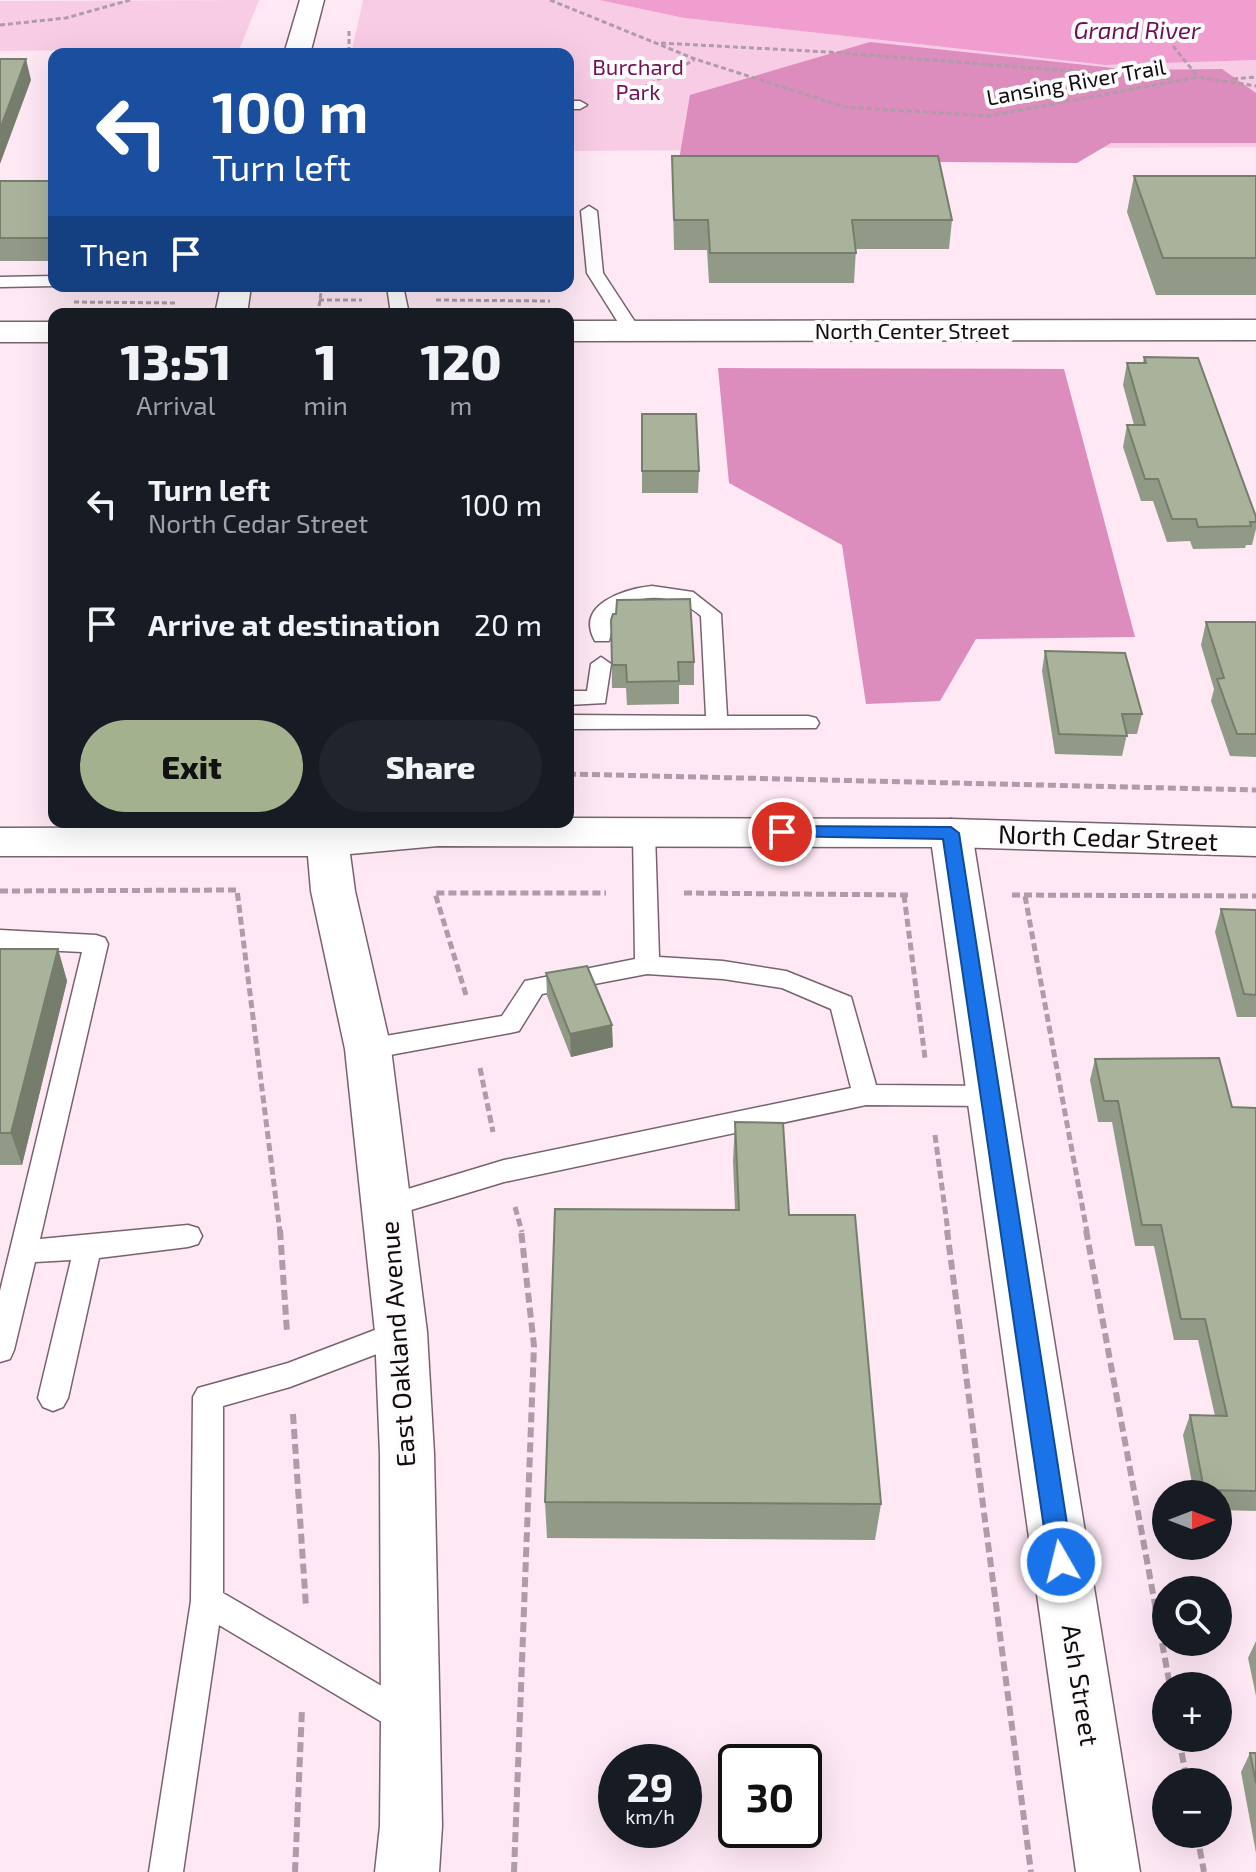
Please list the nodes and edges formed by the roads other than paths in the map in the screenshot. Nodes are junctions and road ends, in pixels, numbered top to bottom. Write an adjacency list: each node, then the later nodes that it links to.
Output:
1 (311, 4): 2 (main road)
2 (299, 48)
3 (589, 211): 8 (lane)
4 (48, 281): 5 (lane)
5 (0, 282)
6 (1256, 330): 8 (main road, North Center Street)
7 (574, 331): 8 (main road, North Center Street)
8 (632, 331)
9 (0, 332): 10 (main road)
10 (48, 332)
11 (602, 636): 15 (lane)
12 (601, 664): 13 (lane)
13 (574, 698)
14 (574, 722): 15 (lane)
15 (717, 723): 16 (lane)
16 (808, 723)
17 (504, 828): 19 (main road, North Cedar Street)
18 (542, 828): 20 (main road, North Cedar Street)
19 (326, 831): 22 (main road, North Cedar Street); 26 (main road, East Oakland Avenue)
20 (644, 833): 21 (main road, North Cedar Street); 25 (lane)
21 (951, 833): 23 (main road, North Cedar Street); 28 (main road, Ash Street)
22 (0, 842)
23 (1256, 842)
24 (0, 939): 32 (lane)
25 (647, 965): 26 (lane); 27 (lane)
26 (368, 1049): 29 (main road, East Oakland Avenue)
27 (866, 1095): 28 (lane); 29 (lane)
28 (990, 1096): 40 (main road, Ash Street)
29 (388, 1206): 33 (main road, East Oakland Avenue)
30 (188, 1236): 31 (lane)
31 (88, 1248): 32 (lane); 35 (lane)
32 (23, 1251): 34 (lane)
33 (401, 1332): 36 (lane); 37 (main road, East Oakland Avenue)
34 (0, 1350)
35 (53, 1398)
36 (207, 1601): 37 (lane); 38 (lane)
37 (411, 1722): 39 (main road, East Oakland Avenue)
38 (166, 1872)
39 (407, 1872)
40 (1108, 1872)

